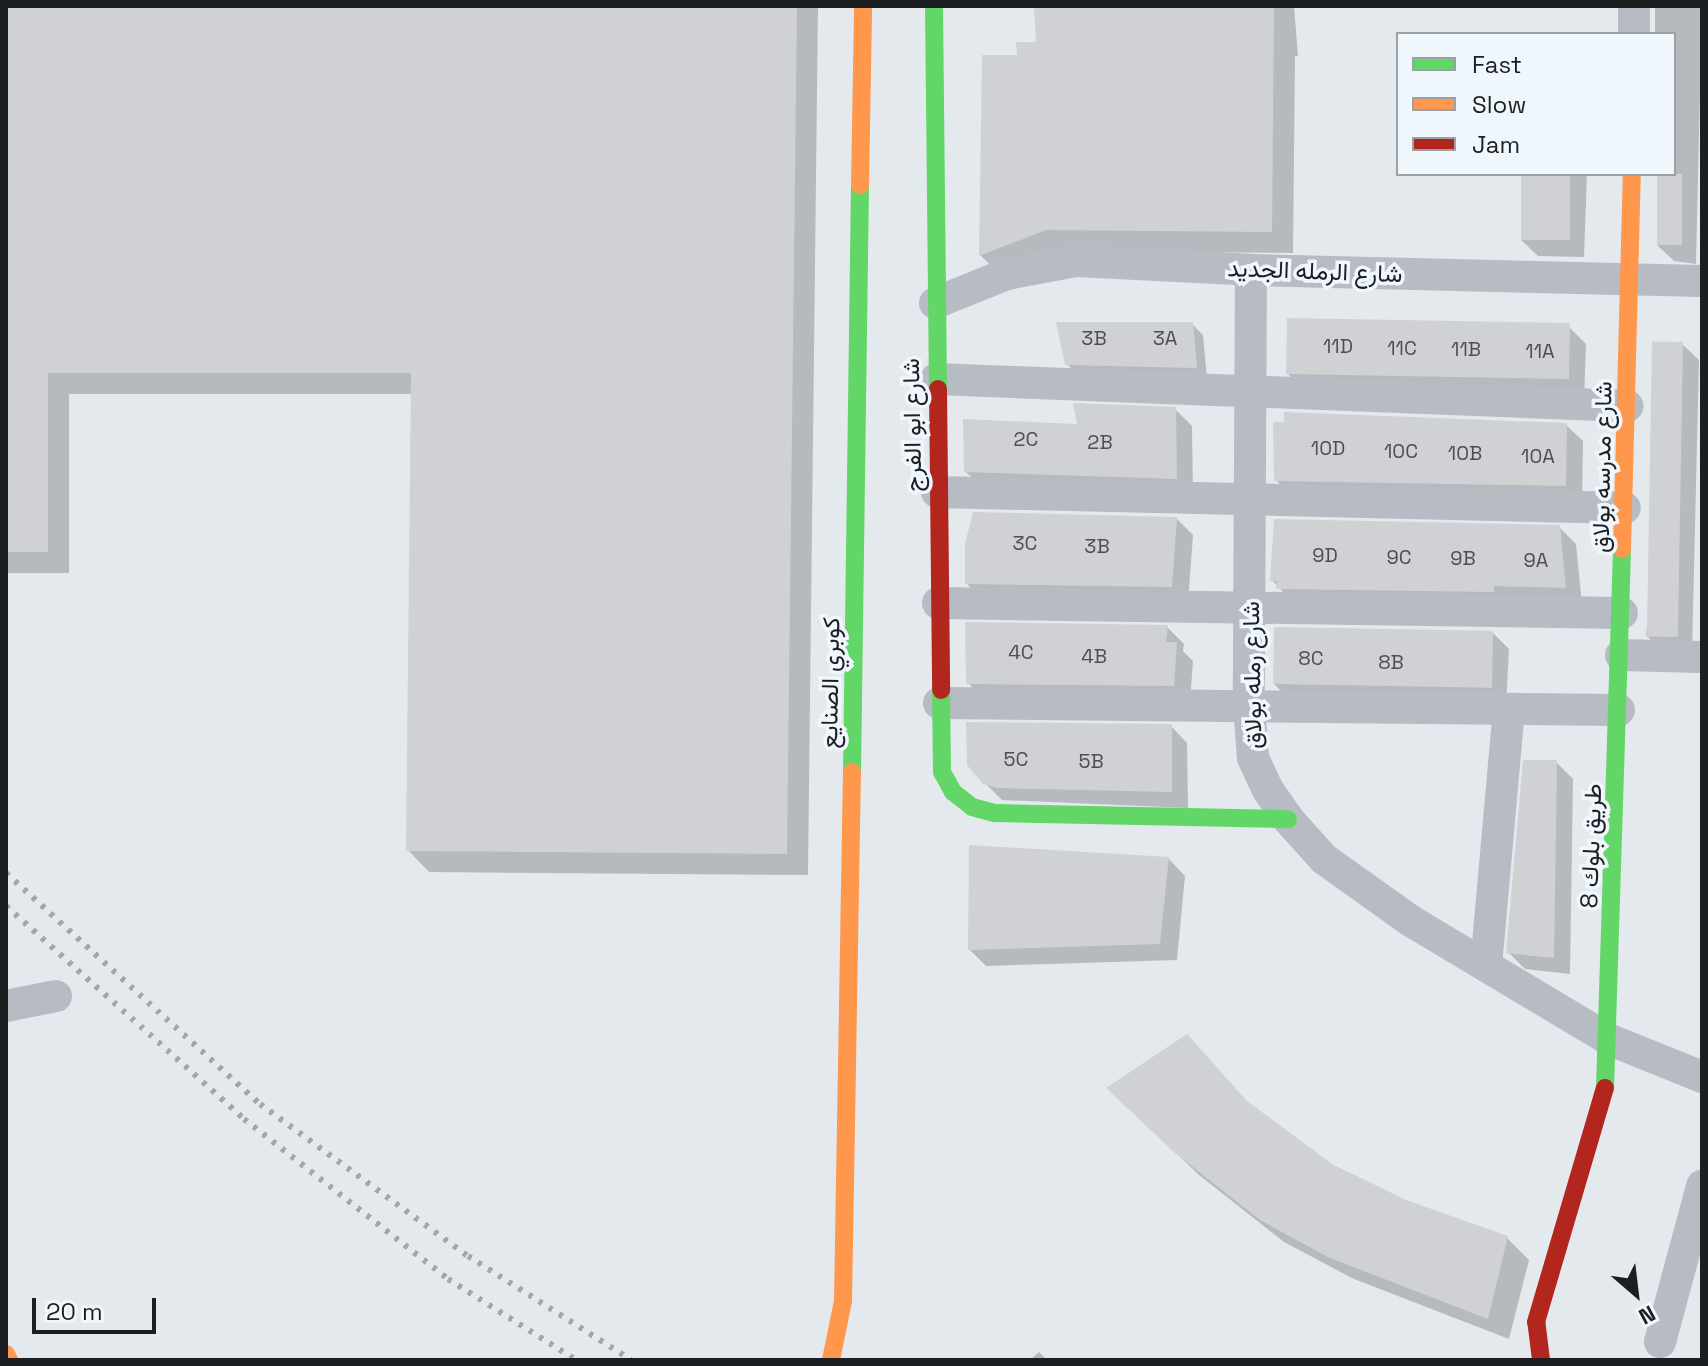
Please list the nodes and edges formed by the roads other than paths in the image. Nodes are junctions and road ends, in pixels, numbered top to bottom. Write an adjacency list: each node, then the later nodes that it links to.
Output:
1 (863, 6): 35 (street, كوبري الصنايع)
2 (934, 6): 9 (street, شارع ابو الفرج)
3 (1634, 6): 4 (street)
4 (1634, 32)
5 (1632, 176): 7 (street, شارع مدرسه بولاق)
6 (1251, 270): 7 (street, شارع الرمله الجديد); 9 (street, شارع الرمله الجديد); 11 (street, شارع رمله بولاق)
7 (1630, 280): 8 (street, شارع الرمله الجديد); 12 (street, شارع مدرسه بولاق)
8 (1702, 281)
9 (935, 303): 10 (street, شارع ابو الفرج)
10 (936, 379): 11 (street); 13 (street, شارع ابو الفرج)
11 (1251, 392): 12 (street); 14 (street, شارع رمله بولاق)
12 (1627, 406): 15 (street, شارع مدرسه بولاق)
13 (937, 492): 14 (street); 16 (street, شارع ابو الفرج)
14 (1250, 500): 15 (street); 17 (street, شارع رمله بولاق)
15 (1625, 508): 18 (street, شارع مدرسه بولاق)
16 (938, 603): 17 (street); 21 (street, شارع ابو الفرج)
17 (1250, 608): 18 (street); 22 (street, شارع رمله بولاق)
18 (1622, 613): 19 (street, شارع مدرسه بولاق)
19 (1621, 655): 20 (street); 24 (street, طريق بلوك 8)
20 (1702, 657)
21 (939, 703): 22 (street); 25 (street, شارع ابو الفرج)
22 (1249, 706): 23 (street); 25 (street, شارع رمله بولاق)
23 (1509, 709): 24 (street); 26 (street)
24 (1619, 710): 29 (street, طريق بلوك 8)
25 (1288, 819): 26 (street, شارع رمله بولاق)
26 (1486, 966): 29 (street, شارع رمله بولاق)
27 (56, 996): 28 (street)
28 (6, 1006)
29 (1608, 1039): 30 (street, شارع رمله بولاق); 36 (street, طريق بلوك 8)
30 (1702, 1077)
31 (1702, 1186): 32 (street)
32 (1660, 1342)
33 (6, 1354): 34 (street)
34 (9, 1360)
35 (831, 1360)
36 (1541, 1360)

